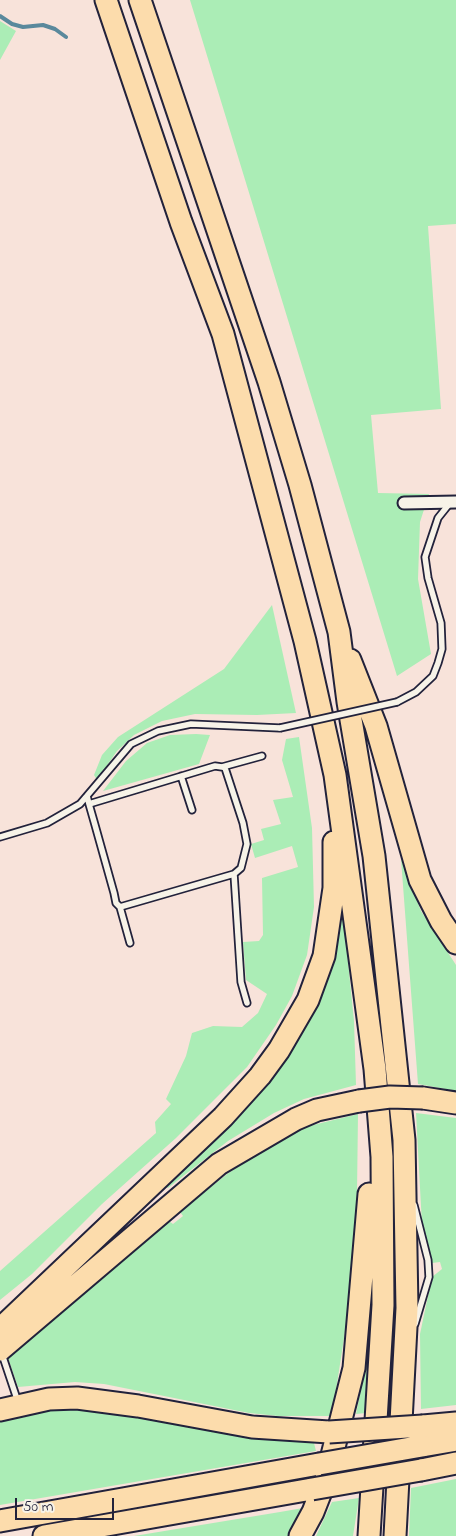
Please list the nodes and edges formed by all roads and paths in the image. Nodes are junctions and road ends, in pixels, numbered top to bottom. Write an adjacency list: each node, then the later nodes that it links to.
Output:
1 (106, 0): 6 (highway)
2 (140, 0): 5 (highway)
3 (454, 502): 4 (street); 10 (lane, bridge)
4 (404, 503)
5 (339, 632): 16 (highway); 32 (highway)
6 (316, 690): 19 (highway); 21 (highway)
7 (262, 756): 8 (lane)
8 (222, 767): 9 (lane); 14 (lane)
9 (181, 776): 11 (lane); 12 (lane)
10 (87, 796): 11 (lane); 13 (lane)
11 (89, 804): 15 (lane)
12 (192, 810)
13 (0, 837)
14 (234, 874): 15 (lane); 18 (lane)
15 (120, 907): 17 (lane)
16 (456, 943)
17 (130, 944)
18 (247, 1003)
19 (375, 1069): 30 (highway); 31 (highway)
20 (456, 1103): 22 (highway, bridge)
21 (0, 1329)
22 (0, 1350): 23 (lane)
23 (9, 1407): 25 (highway, bridge)
24 (456, 1423): 25 (highway)
25 (423, 1436): 26 (highway); 28 (highway, bridge)
26 (456, 1440)
27 (456, 1463): 29 (highway, bridge)
28 (0, 1521)
29 (44, 1536)
30 (300, 1536)
31 (369, 1536)
32 (395, 1536)

